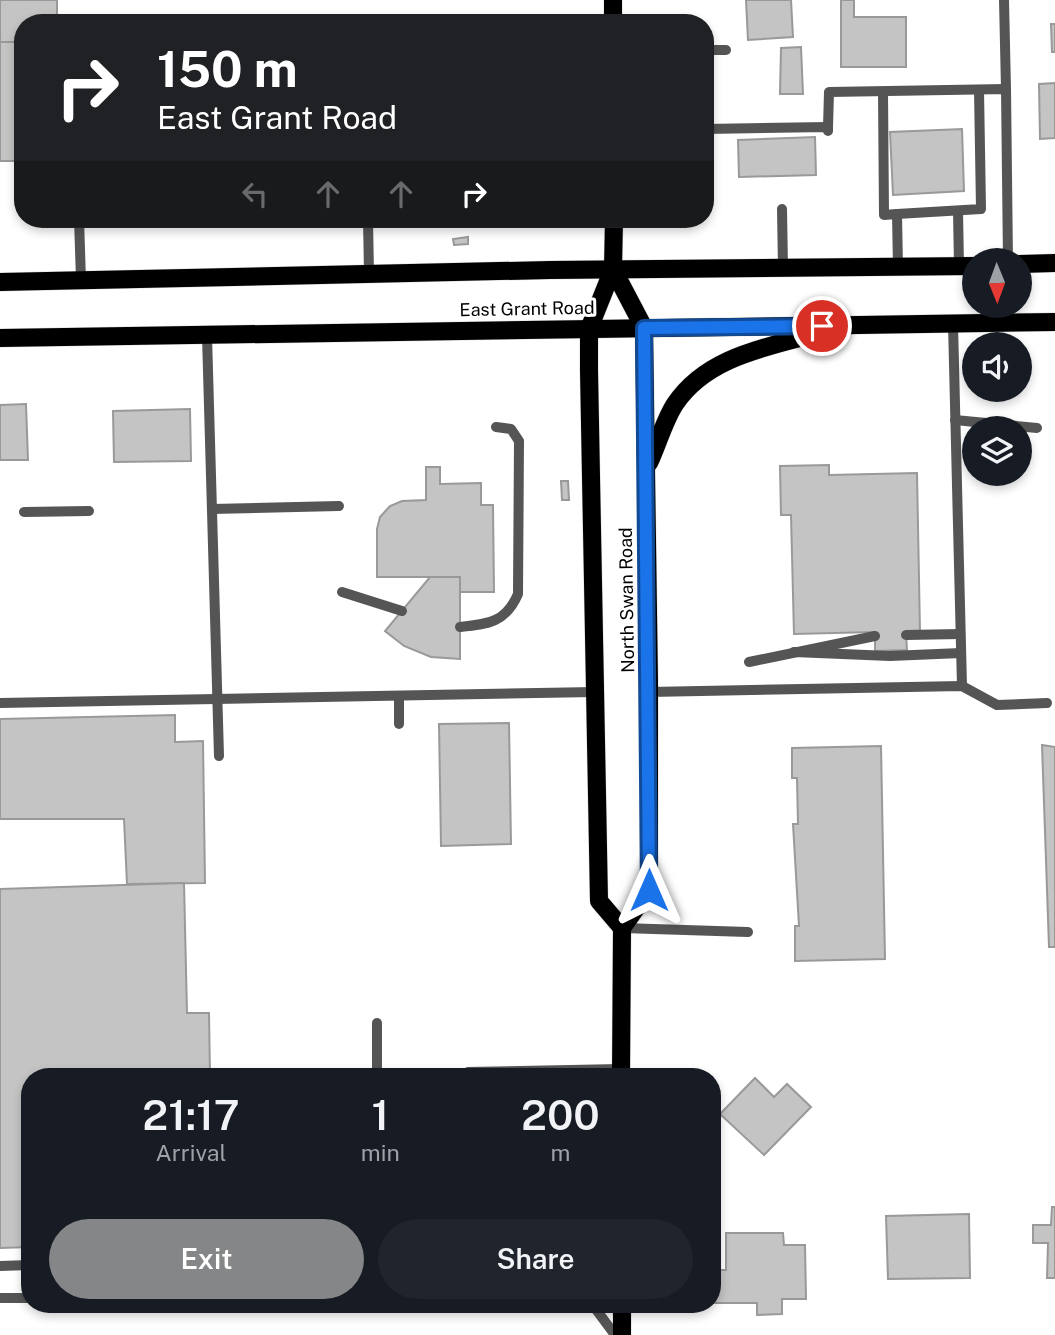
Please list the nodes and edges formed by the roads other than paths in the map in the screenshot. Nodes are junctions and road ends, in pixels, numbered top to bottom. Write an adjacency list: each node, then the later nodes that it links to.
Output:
1 (1004, 0): 4 (lane)
2 (714, 50): 3 (lane)
3 (726, 50)
4 (1006, 89): 5 (lane); 15 (lane)
5 (979, 90): 6 (lane); 9 (lane)
6 (883, 92): 7 (lane); 10 (lane)
7 (714, 130)
8 (782, 209): 20 (lane)
9 (958, 211): 10 (lane); 14 (lane)
10 (897, 214): 19 (lane)
11 (79, 228): 23 (lane)
12 (368, 228): 22 (lane)
13 (614, 228): 21 (main road, North Swan Road)
14 (964, 248)
15 (1008, 248)
16 (1032, 264): 17 (main road)
17 (1055, 264)
18 (962, 266): 19 (main road)
19 (898, 267): 20 (main road)
20 (783, 268): 21 (main road)
21 (613, 269): 22 (main road); 28 (main road, North Swan Road); 29 (main road, North Swan Road)
22 (369, 274): 23 (main road)
23 (81, 281): 24 (main road)
24 (0, 282)
25 (1055, 322): 26 (main road, East Grant Road)
26 (953, 324): 27 (main road, East Grant Road); 32 (lane)
27 (847, 325): 28 (main road, East Grant Road); 35 (main road)
28 (644, 328): 29 (main road, East Grant Road); 35 (main road, North Swan Road)
29 (589, 329): 30 (main road, East Grant Road); 50 (main road, North Swan Road)
30 (207, 336): 31 (main road, East Grant Road); 37 (lane)
31 (0, 338)
32 (955, 420): 34 (lane); 43 (lane)
33 (496, 427): 42 (lane)
34 (1037, 428)
35 (646, 469): 51 (main road, North Swan Road)
36 (339, 506): 37 (lane)
37 (212, 509): 53 (lane)
38 (89, 511): 39 (lane)
39 (24, 512)
40 (342, 592): 41 (lane)
41 (401, 611)
42 (460, 627)
43 (960, 634): 44 (lane); 47 (lane)
44 (906, 635)
45 (875, 636): 46 (lane)
46 (794, 652): 47 (lane); 48 (lane)
47 (961, 653): 49 (lane)
48 (750, 662)
49 (962, 686): 51 (lane); 55 (lane)
50 (595, 692): 52 (lane); 58 (main road, North Swan Road)
51 (649, 692): 58 (main road, North Swan Road)
52 (398, 696): 53 (lane); 56 (lane)
53 (218, 699): 54 (lane); 57 (lane)
54 (0, 703)
55 (1047, 703)
56 (399, 724)
57 (219, 756)
58 (622, 928): 59 (lane); 62 (main road)
59 (748, 932)
60 (377, 1023): 61 (lane)
61 (377, 1068)
62 (621, 1068)
63 (21, 1265): 64 (lane)
64 (0, 1266)
65 (0, 1298): 66 (lane)
66 (21, 1298)
67 (599, 1313): 69 (lane)
68 (622, 1313): 70 (main road)
69 (615, 1335)
70 (622, 1335)

